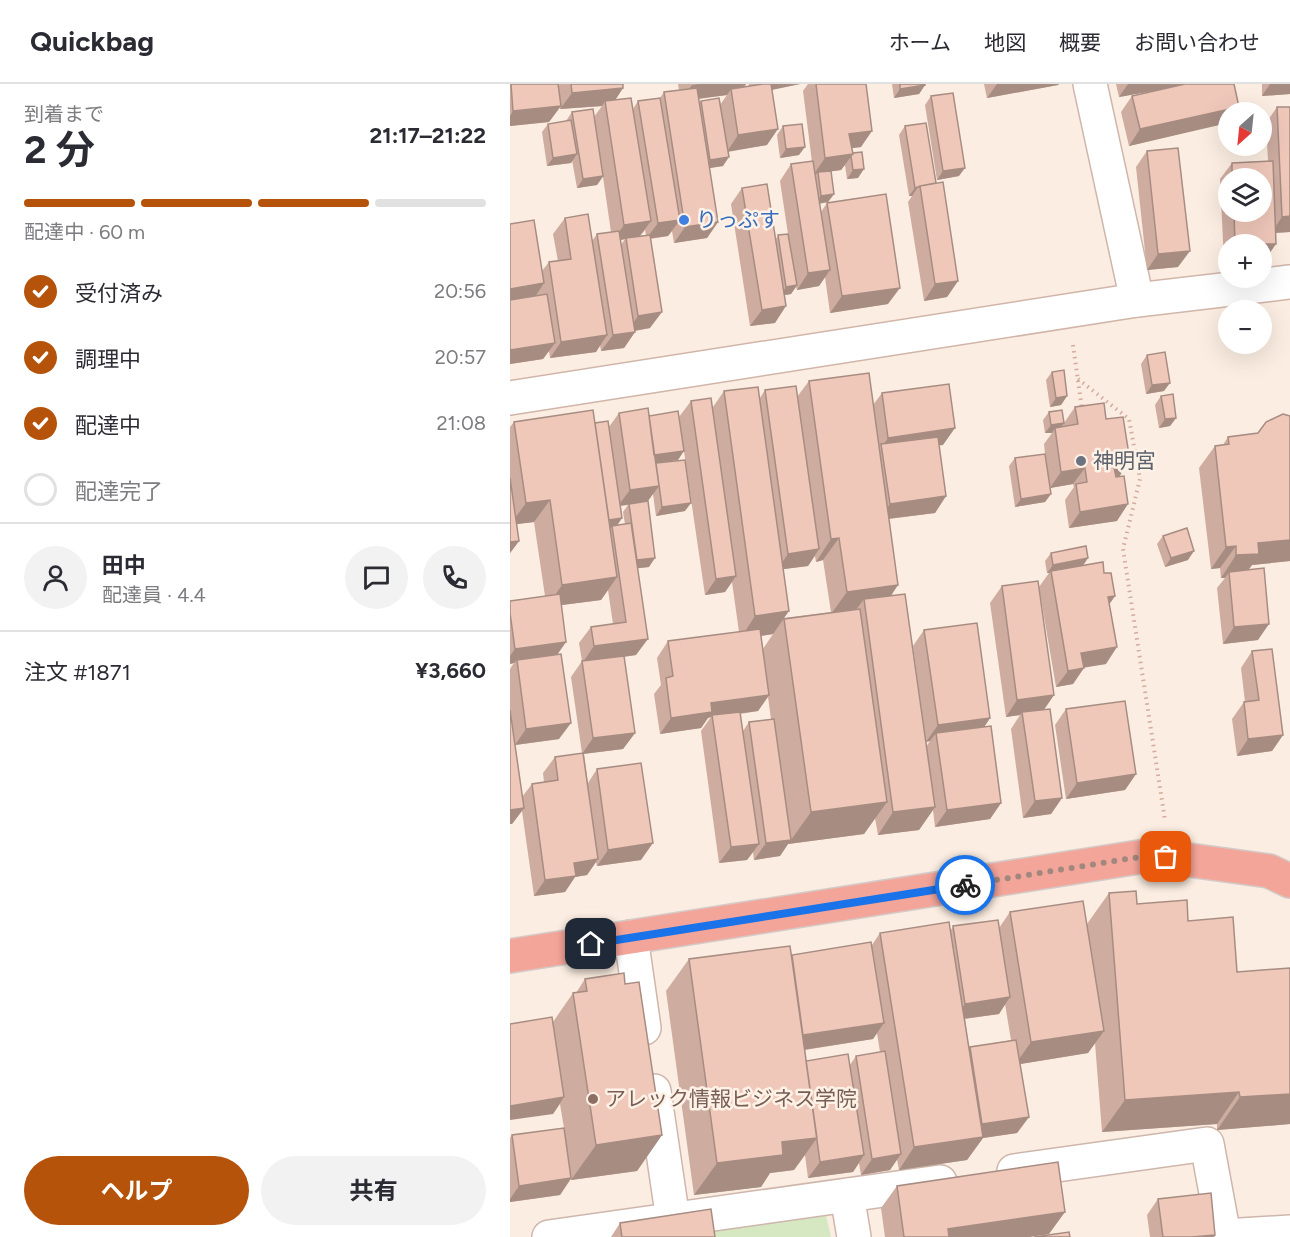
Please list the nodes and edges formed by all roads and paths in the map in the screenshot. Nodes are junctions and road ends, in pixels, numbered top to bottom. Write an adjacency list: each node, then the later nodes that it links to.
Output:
1 (1090, 84): 3 (street)
2 (1290, 282): 3 (street)
3 (1137, 300): 6 (street)
4 (1072, 342): 5 (path)
5 (1078, 379): 7 (path); 8 (path)
6 (510, 398)
7 (1083, 413)
8 (1166, 823)
9 (1290, 880): 10 (highway)
10 (631, 938): 11 (highway); 13 (street)
11 (510, 956)
12 (847, 1195): 13 (street); 14 (street); 16 (street)
13 (673, 1220): 15 (street)
14 (1290, 1232)
15 (549, 1237)
16 (854, 1237)

